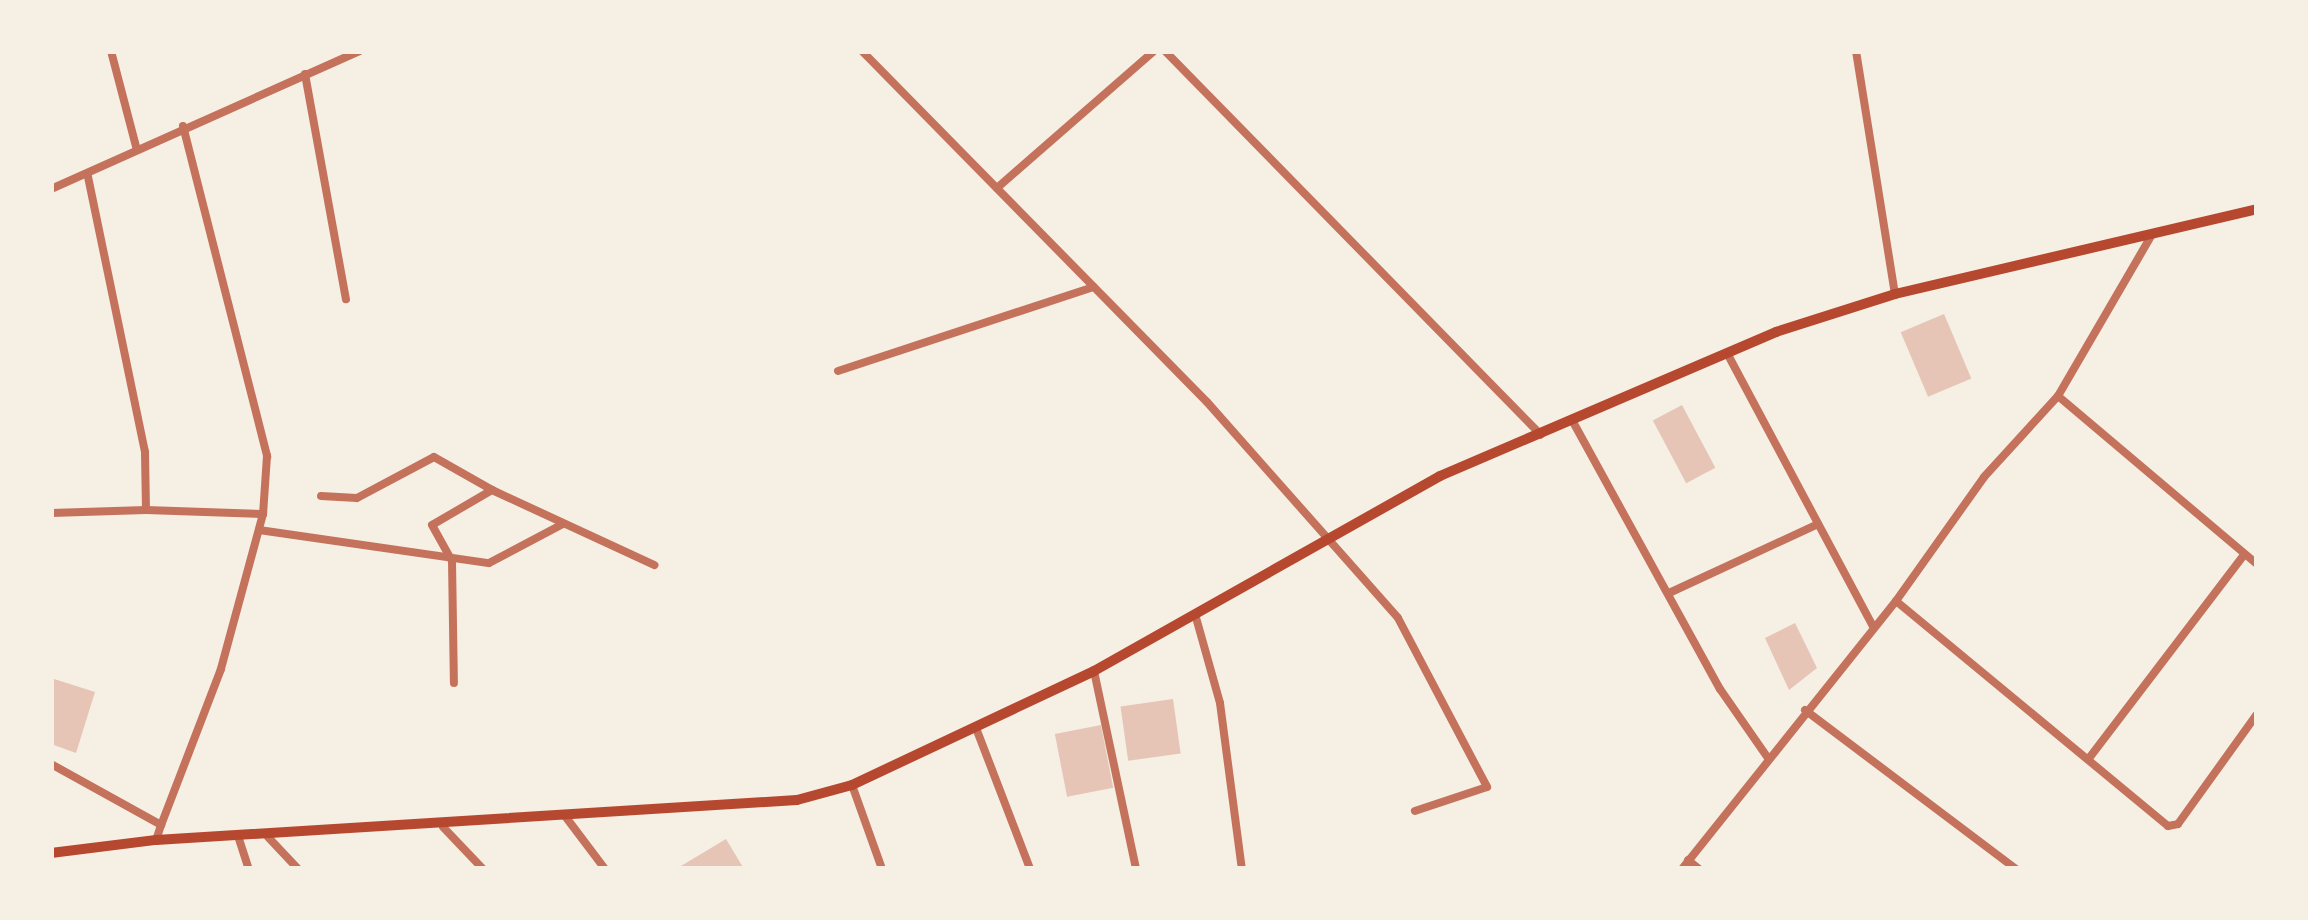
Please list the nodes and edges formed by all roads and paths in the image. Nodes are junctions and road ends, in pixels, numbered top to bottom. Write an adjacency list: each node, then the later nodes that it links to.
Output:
1 (111, 51): 9 (street)
2 (360, 51): 7 (street)
3 (862, 51): 11 (street)
4 (1154, 51): 11 (street)
5 (1165, 51): 22 (street)
6 (1856, 51): 16 (street)
7 (305, 74): 8 (street); 17 (street)
8 (183, 126): 9 (street); 27 (street)
9 (137, 150): 10 (street)
10 (88, 176): 12 (street); 25 (street)
11 (997, 188): 15 (street)
12 (51, 189)
13 (2257, 209): 14 (main road)
14 (2151, 236): 16 (main road); 20 (street)
15 (1096, 286): 19 (street); 31 (street)
16 (1895, 294): 18 (main road)
17 (346, 299)
18 (1726, 353): 21 (main road); 29 (street)
19 (838, 371)
20 (2058, 396): 34 (street); 37 (street)
21 (1572, 420): 22 (main road); 36 (street)
22 (1542, 436): 31 (main road)
23 (492, 490): 24 (street); 28 (street); 33 (street)
24 (321, 496)
25 (146, 510): 26 (street); 27 (street)
26 (51, 513)
27 (263, 514): 30 (street)
28 (563, 524): 33 (street); 35 (street)
29 (1818, 524): 36 (street); 39 (street)
30 (259, 530): 33 (street); 51 (street)
31 (1332, 538): 38 (main road); 49 (street)
32 (2243, 556): 45 (street)
33 (452, 561): 41 (street)
34 (2257, 564)
35 (654, 566)
36 (1669, 593): 46 (street)
37 (1896, 601): 39 (street); 45 (street)
38 (1195, 614): 40 (main road); 65 (street)
39 (1873, 627): 42 (street)
40 (1094, 671): 44 (main road); 64 (street)
41 (454, 683)
42 (1805, 710): 46 (street); 68 (street)
43 (2257, 714): 45 (street)
44 (976, 728): 48 (main road); 63 (street)
45 (2090, 757)
46 (1768, 758): 57 (street)
47 (51, 764): 51 (street)
48 (852, 785): 50 (main road); 62 (street)
49 (1415, 811)
50 (565, 816): 52 (main road); 61 (street)
51 (161, 824): 54 (street)
52 (443, 826): 53 (main road); 60 (street)
53 (268, 837): 55 (main road); 59 (street)
54 (156, 839): 55 (main road); 56 (main road)
55 (239, 839): 58 (street)
56 (51, 853)
57 (1688, 860): 66 (street); 67 (street)
58 (249, 869)
59 (298, 869)
60 (484, 869)
61 (605, 869)
62 (882, 869)
63 (1030, 869)
64 (1136, 869)
65 (1242, 869)
66 (1682, 869)
67 (1700, 869)
68 (2015, 869)

